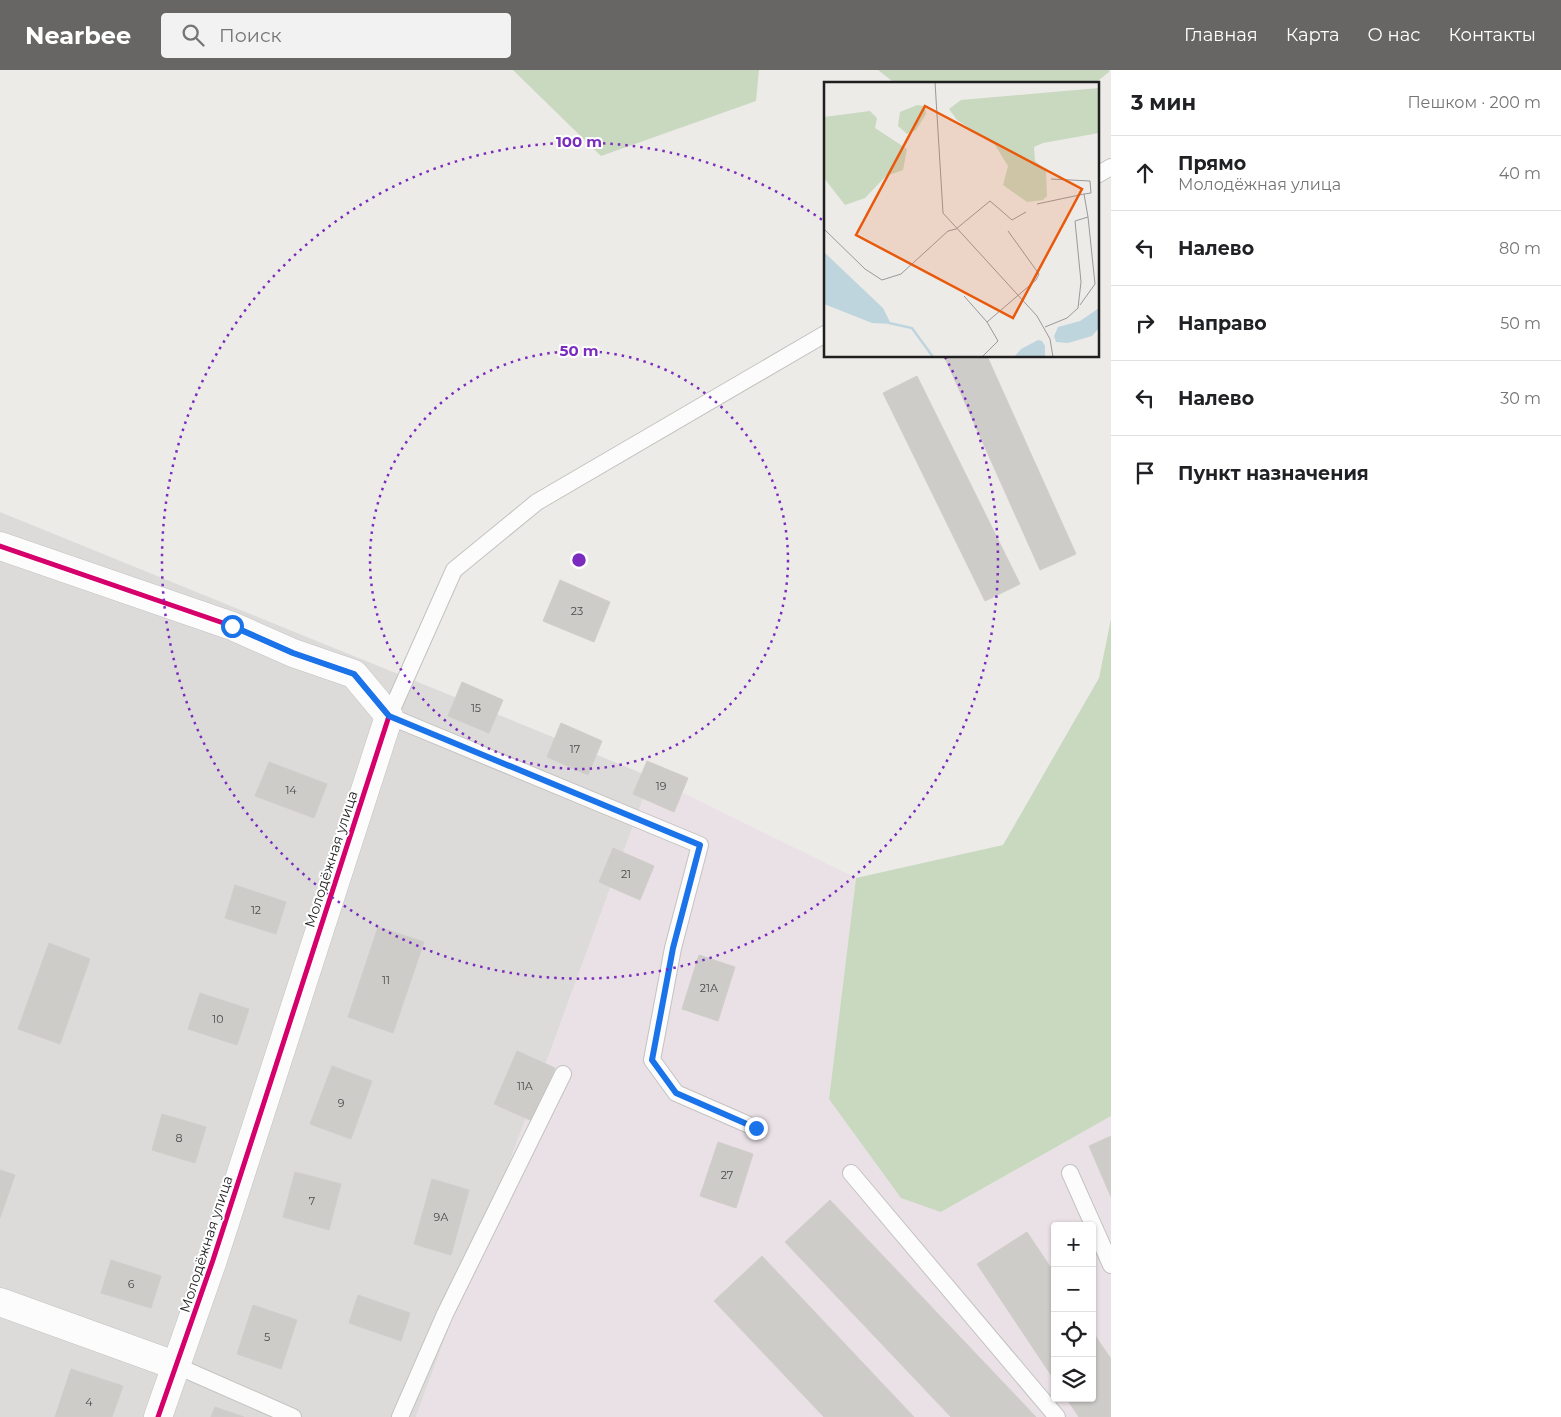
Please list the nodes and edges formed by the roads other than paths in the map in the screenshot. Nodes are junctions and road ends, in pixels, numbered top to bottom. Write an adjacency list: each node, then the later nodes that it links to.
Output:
1 (1111, 167): 2 (lane)
2 (1098, 174)
3 (824, 335): 5 (lane)
4 (0, 546): 5 (street)
5 (389, 716): 7 (lane); 12 (street, Молодёжная улица)
6 (563, 1074): 15 (lane)
7 (756, 1128)
8 (851, 1173): 16 (lane)
9 (1070, 1173): 10 (lane)
10 (1111, 1264)
11 (0, 1302): 12 (street)
12 (177, 1366): 13 (street, Молодёжная улица); 14 (lane)
13 (158, 1417)
14 (293, 1417)
15 (400, 1417)
16 (1057, 1417)

